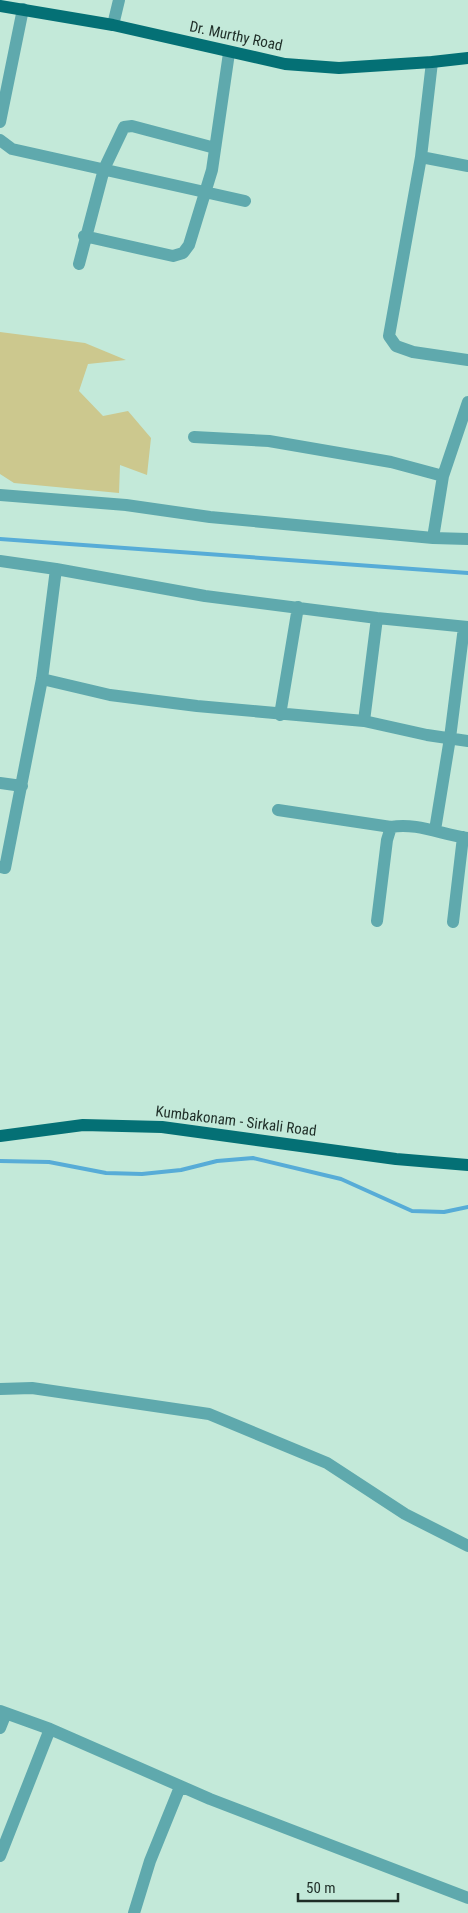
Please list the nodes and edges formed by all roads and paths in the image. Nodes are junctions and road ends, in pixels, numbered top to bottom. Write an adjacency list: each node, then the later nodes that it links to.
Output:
1 (119, 0): 4 (street)
2 (0, 6): 3 (main road, Dr. Murthy Road)
3 (23, 9): 4 (main road, Dr. Murthy Road); 8 (street)
4 (112, 25): 5 (main road, Dr. Murthy Road)
5 (229, 53): 7 (main road, Dr. Murthy Road); 10 (street)
6 (468, 58): 7 (main road, Dr. Murthy Road)
7 (432, 62): 11 (street)
8 (0, 122)
9 (0, 140): 13 (street)
10 (215, 148): 13 (street); 14 (street)
11 (421, 157): 12 (street); 18 (street)
12 (468, 166)
13 (104, 169): 14 (street); 16 (street)
14 (207, 193): 15 (street); 16 (street)
15 (245, 201)
16 (84, 236): 17 (street)
17 (78, 264)
18 (468, 360)
19 (468, 402): 21 (street)
20 (194, 437): 21 (street)
21 (443, 476): 23 (street)
22 (0, 495): 23 (street)
23 (433, 538): 24 (street)
24 (468, 539)
25 (0, 561): 26 (street)
26 (56, 569): 27 (street); 30 (street)
27 (298, 607): 28 (street); 31 (street)
28 (377, 618): 29 (street); 32 (street)
29 (466, 627): 33 (street)
30 (42, 679): 31 (street); 36 (street)
31 (280, 715): 32 (street)
32 (364, 721): 33 (street)
33 (450, 738): 34 (street); 39 (street)
34 (468, 741)
35 (0, 783): 36 (street)
36 (22, 786): 41 (street)
37 (278, 810): 38 (street)
38 (391, 827): 39 (street); 42 (street)
39 (434, 830): 40 (street)
40 (465, 838): 43 (street)
41 (0, 867)
42 (377, 921)
43 (453, 922)
44 (0, 1136): 45 (main road, Kumbakonam - Sirkali Road)
45 (468, 1165)
46 (0, 1389): 47 (street)
47 (468, 1546)
48 (3, 1712): 49 (street); 50 (street)
49 (0, 1728)
50 (50, 1729): 51 (street); 52 (street)
51 (180, 1787): 53 (street); 54 (street)
52 (0, 1856)
53 (468, 1898)
54 (134, 1913)

